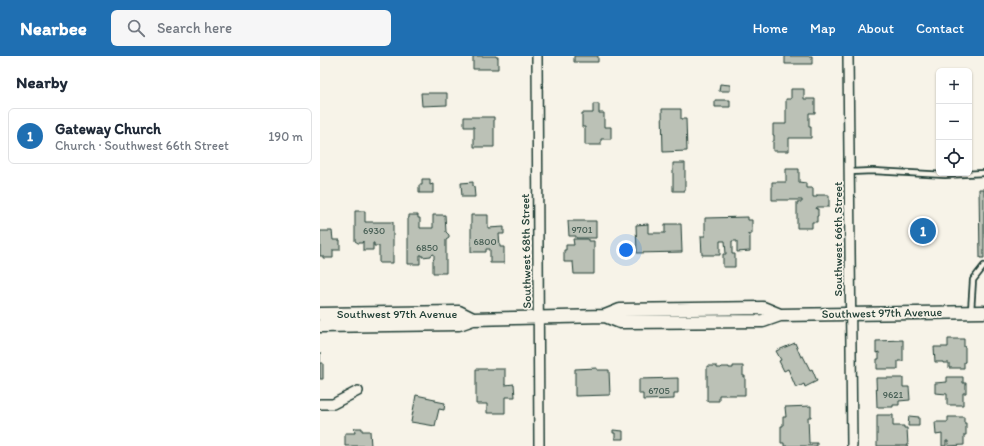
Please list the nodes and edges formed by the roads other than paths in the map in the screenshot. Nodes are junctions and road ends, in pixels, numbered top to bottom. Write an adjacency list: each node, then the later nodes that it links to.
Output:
1 (537, 56): 10 (street, Southwest 68th Street)
2 (848, 56): 3 (street, Southwest 66th Street)
3 (849, 172): 4 (lane); 9 (street, Southwest 66th Street)
4 (984, 173)
5 (984, 266): 6 (lane)
6 (971, 312): 7 (street, Southwest 97th Avenue); 9 (street, Southwest 97th Avenue)
7 (984, 312)
8 (320, 314): 11 (street, Southwest 97th Avenue)
9 (850, 314): 10 (street, Southwest 97th Avenue); 16 (street, Southwest 66th Street)
10 (538, 318): 11 (street, Southwest 97th Avenue); 15 (street, Southwest 68th Street)
11 (473, 319): 12 (street, Southwest 97th Avenue)
12 (320, 326)
13 (358, 391): 14 (street)
14 (320, 404)
15 (539, 446)
16 (852, 446)

